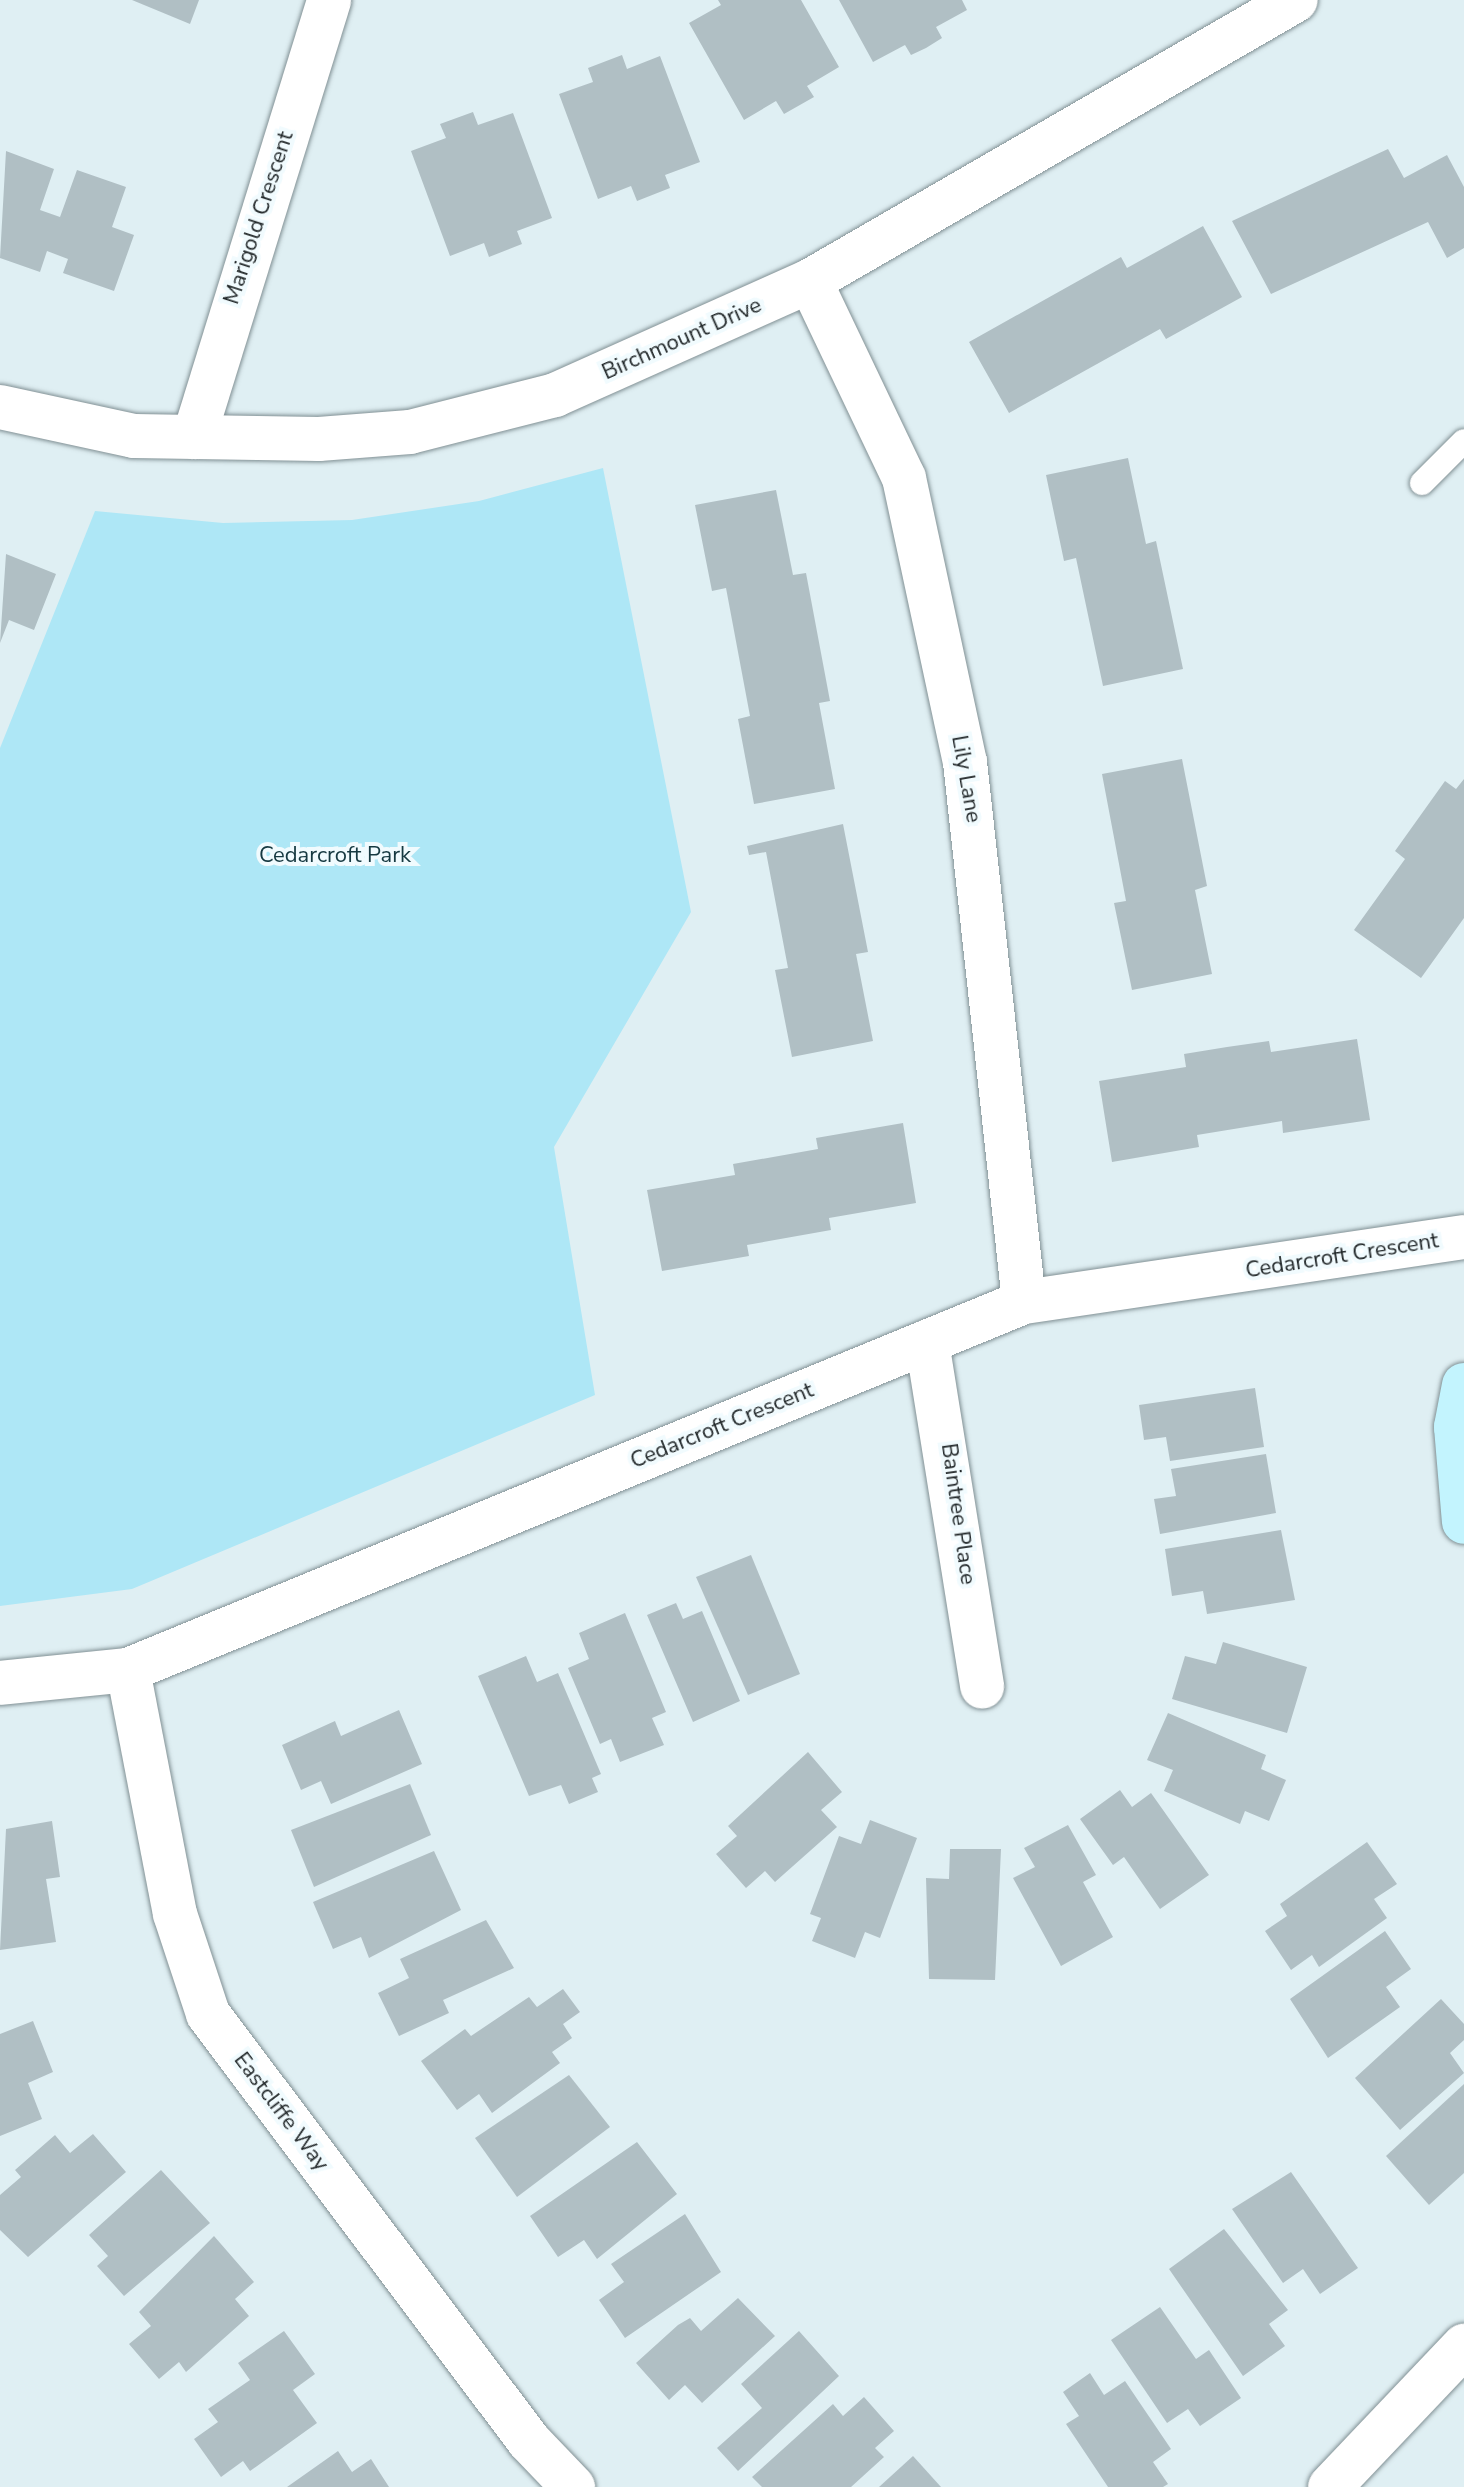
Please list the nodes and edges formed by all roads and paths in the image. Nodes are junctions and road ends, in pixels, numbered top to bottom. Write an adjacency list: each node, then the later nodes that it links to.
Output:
1 (329, 0): 5 (street, Marigold Crescent)
2 (1296, 0): 3 (street, Birchmount Drive)
3 (810, 281): 5 (street, Birchmount Drive); 9 (street, Lily Lane)
4 (0, 407): 5 (street, Birchmount Drive)
5 (194, 437)
6 (1464, 441): 7 (lane)
7 (1422, 483)
8 (1464, 1237): 9 (street, Cedarcroft Crescent)
9 (1024, 1302): 10 (street, Cedarcroft Crescent)
10 (927, 1342): 13 (street, Cedarcroft Crescent); 15 (street, Baintree Place)
11 (1464, 1385): 12 (street)
12 (1464, 1522)
13 (128, 1670): 14 (street, Cedarcroft Crescent); 17 (street, Eastcliffe Way)
14 (0, 1683)
15 (982, 1687)
16 (1464, 2346): 18 (street)
17 (573, 2487)
18 (1330, 2487)

